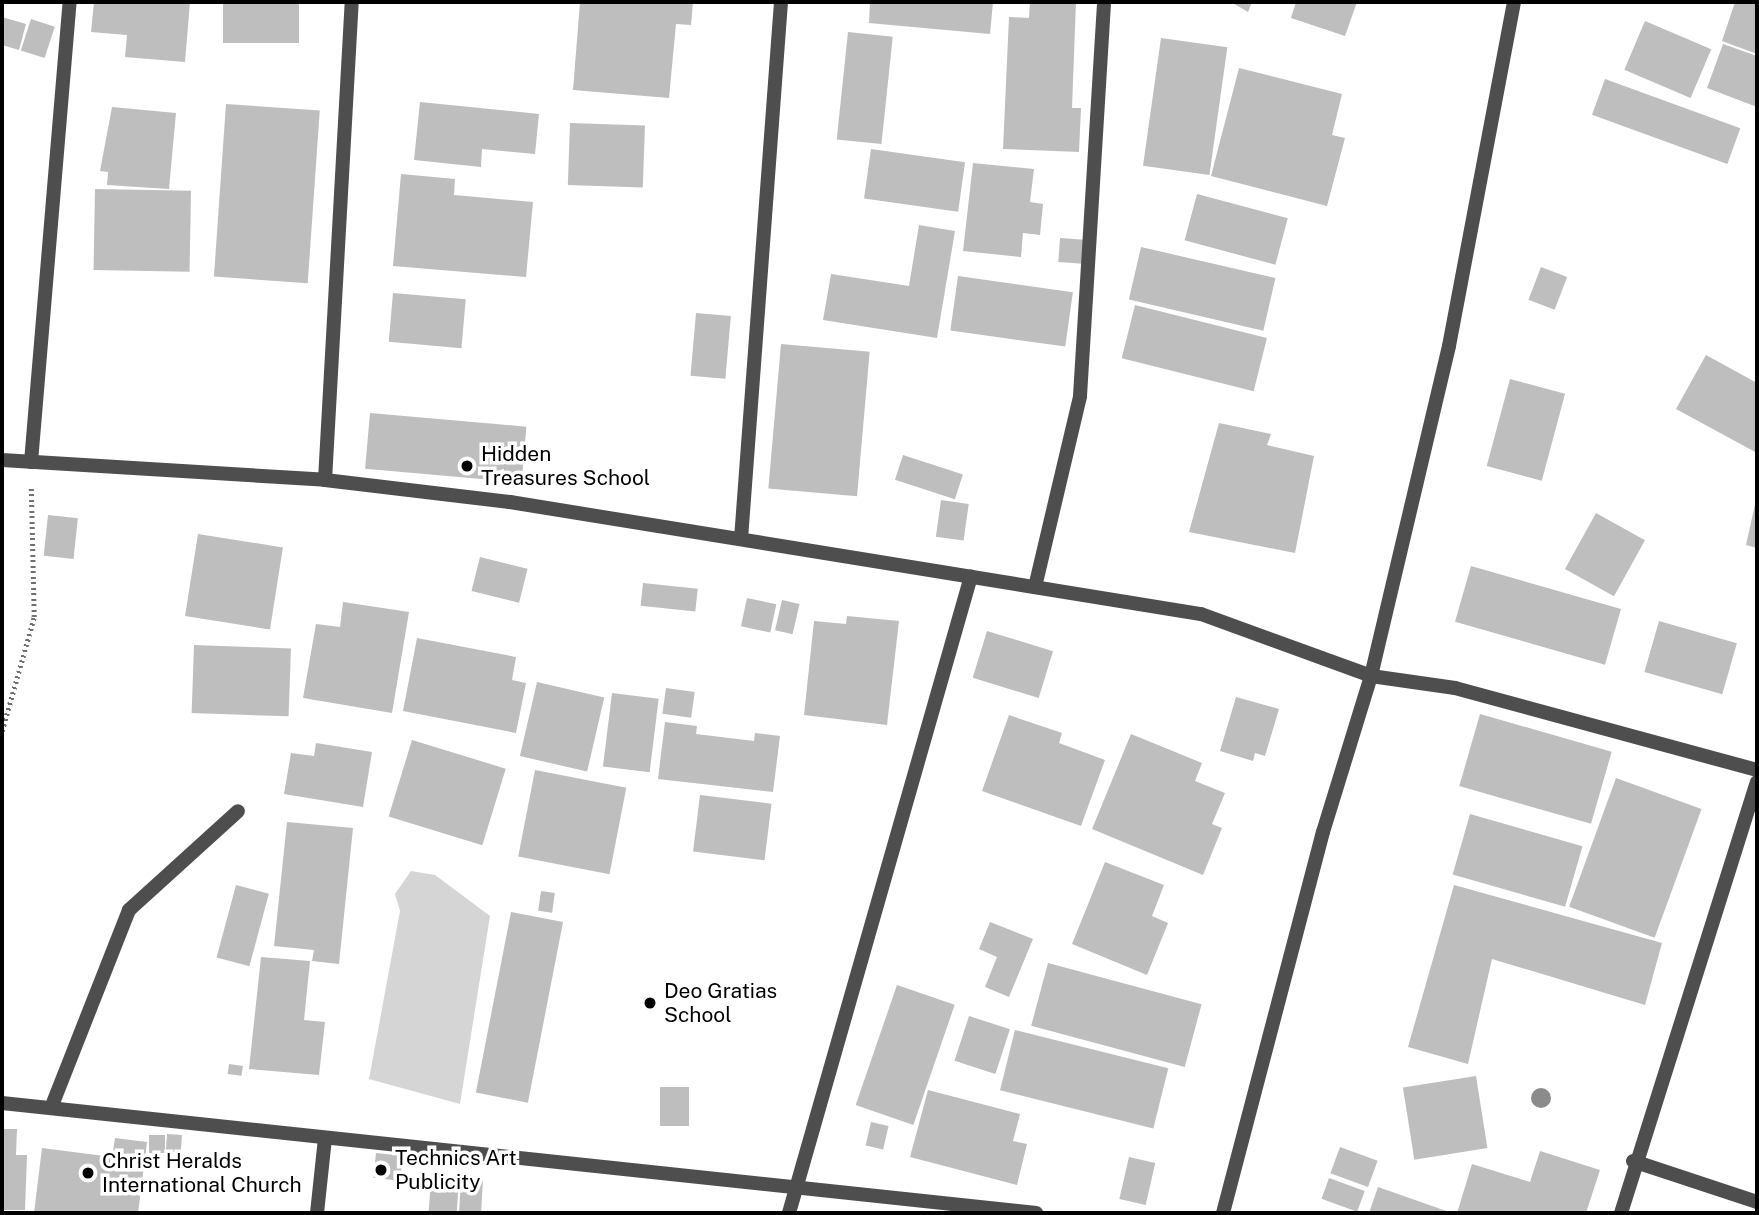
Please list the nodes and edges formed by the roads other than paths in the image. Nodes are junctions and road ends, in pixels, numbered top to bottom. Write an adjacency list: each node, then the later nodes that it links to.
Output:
1 (70, 2): 7 (street)
2 (352, 2): 8 (street)
3 (781, 2): 9 (street)
4 (1104, 2): 11 (street)
5 (1514, 2): 12 (street)
6 (2, 460): 7 (street)
7 (31, 462): 8 (street)
8 (325, 480): 9 (street)
9 (741, 539): 10 (street)
10 (971, 576): 11 (street); 20 (street)
11 (1035, 587): 12 (street)
12 (1371, 676): 13 (street); 25 (street)
13 (1757, 770)
14 (1757, 782): 19 (street)
15 (238, 810): 17 (street)
16 (2, 1102): 17 (street)
17 (51, 1108): 18 (street)
18 (325, 1138): 20 (street); 22 (street)
19 (1633, 1161): 21 (street); 26 (street)
20 (792, 1187): 23 (street); 24 (street)
21 (1757, 1202)
22 (317, 1213)
23 (789, 1213)
24 (1036, 1213)
25 (1223, 1213)
26 (1621, 1213)

